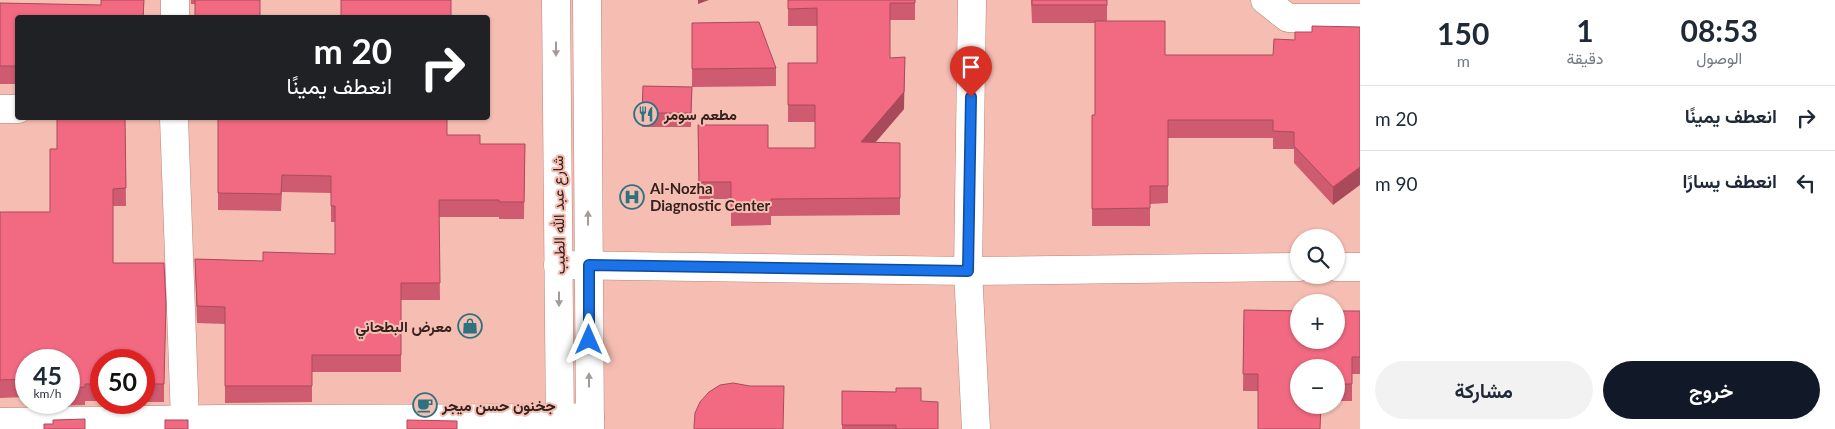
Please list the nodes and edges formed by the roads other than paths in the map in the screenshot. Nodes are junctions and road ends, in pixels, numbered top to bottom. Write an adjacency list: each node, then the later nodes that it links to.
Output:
1 (175, 0): 6 (street)
2 (556, 0): 11 (street, شارع عبد الله الطيب, one-way to 11)
3 (587, 0): 12 (street, شارع عبد الله الطيب, one-way to 3)
4 (972, 0): 16 (street)
5 (1265, 0): 7 (street)
6 (175, 15)
7 (1360, 18)
8 (0, 108): 9 (street)
9 (15, 108)
10 (174, 120): 17 (street)
11 (558, 265): 12 (street); 21 (street, شارع عبد الله الطيب, one-way to 21)
12 (589, 265): 16 (street); 18 (street, شارع عبد الله الطيب, one-way to 12)
13 (1360, 266): 15 (street)
14 (1290, 267): 16 (street)
15 (1345, 267)
16 (968, 271): 22 (street)
17 (185, 420): 19 (street); 20 (street)
18 (590, 423): 21 (street)
19 (1, 424)
20 (221, 424): 21 (street)
21 (560, 424)
22 (976, 429)

